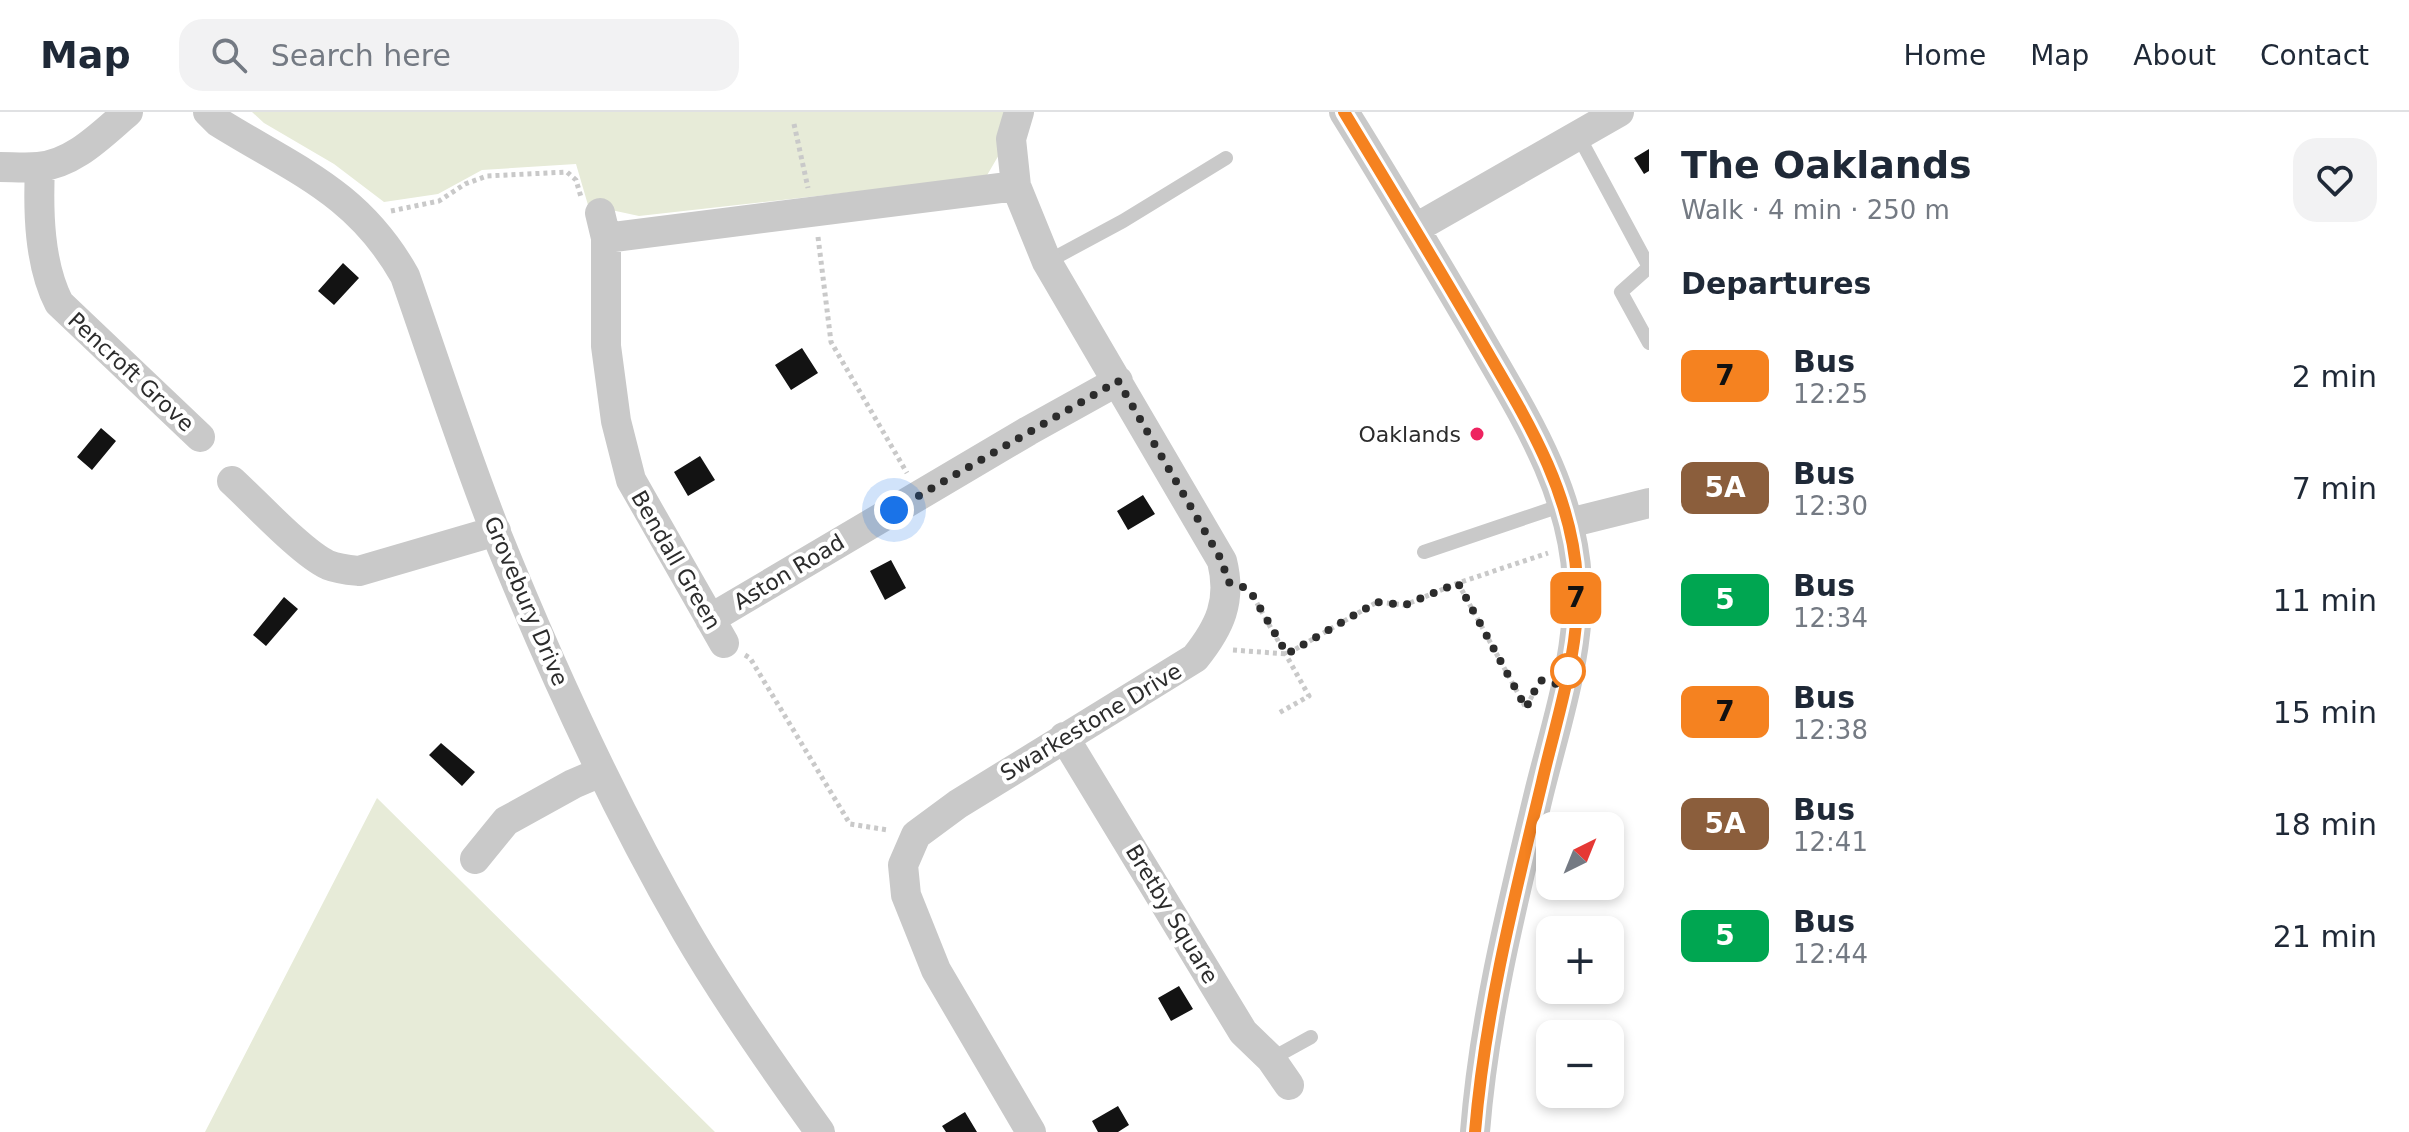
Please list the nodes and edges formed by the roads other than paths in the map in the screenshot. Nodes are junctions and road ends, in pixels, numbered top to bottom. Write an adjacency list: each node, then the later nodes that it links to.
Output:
1 (128, 112): 9 (street)
2 (208, 112): 20 (street, Grovebury Drive)
3 (1019, 112): 10 (street)
4 (1344, 112): 11 (street)
5 (1619, 112): 6 (street)
6 (1578, 135): 11 (street); 13 (lane)
7 (1226, 158): 12 (lane)
8 (0, 167): 9 (street)
9 (40, 167): 16 (street, Pencroft Grove)
10 (1016, 186): 12 (street); 22 (street, Bendall Green)
11 (1416, 228): 19 (street)
12 (1047, 262): 15 (street)
13 (1649, 267): 14 (lane)
14 (1649, 343)
15 (1118, 381): 22 (street, Aston Road); 23 (street, Swarkestone Drive)
16 (200, 437)
17 (232, 481): 20 (street)
18 (1649, 503): 19 (street)
19 (1568, 525): 21 (lane); 31 (street)
20 (496, 531): 24 (street, Grovebury Drive)
21 (1424, 552)
22 (717, 631)
23 (1064, 737): 27 (street, Bretby Square); 30 (street, Swarkestone Drive)
24 (601, 772): 25 (street); 29 (street, Grovebury Drive)
25 (475, 859)
26 (1311, 1037): 27 (lane)
27 (1271, 1059): 28 (street, Bretby Square)
28 (1289, 1085)
29 (820, 1132)
30 (1031, 1132)
31 (1475, 1132)

